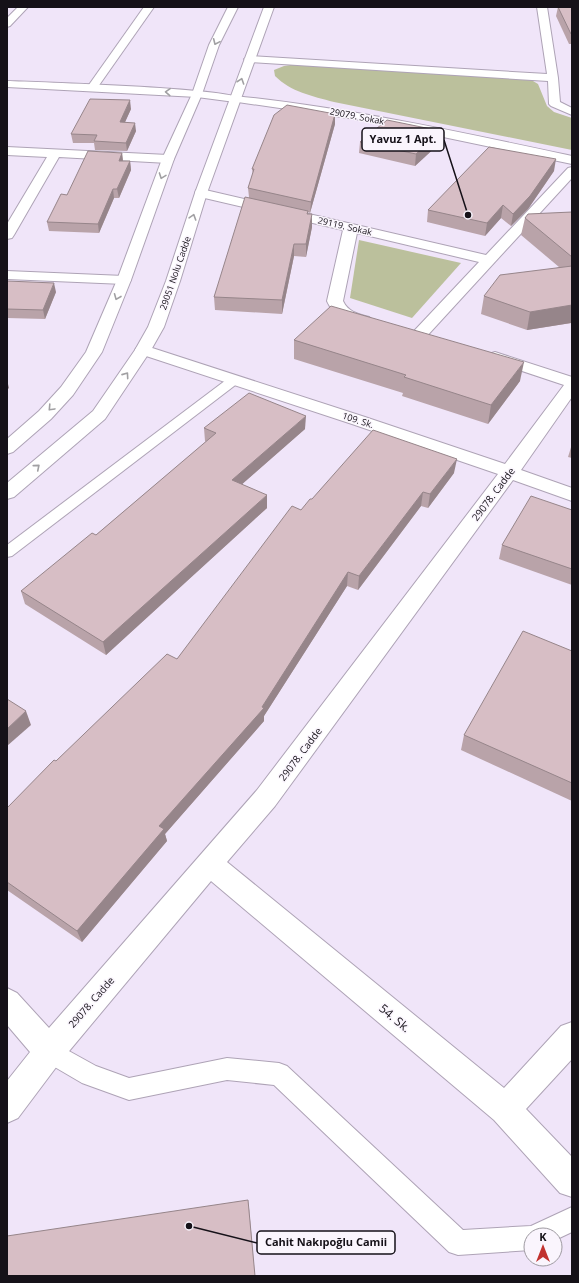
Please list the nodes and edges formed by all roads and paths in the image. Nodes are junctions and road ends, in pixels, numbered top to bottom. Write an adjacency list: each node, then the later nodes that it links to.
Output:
1 (23, 7): 6 (street)
2 (148, 7): 10 (street)
3 (233, 7): 12 (street, one-way to 12)
4 (269, 7): 7 (street, 29051 Nolu Cadde)
5 (542, 7): 8 (street)
6 (7, 24)
7 (249, 59): 8 (street); 13 (street, 29051 Nolu Cadde, one-way to 7)
8 (552, 78): 14 (street)
9 (7, 84): 10 (street)
10 (91, 89): 12 (street, one-way to 10)
11 (7, 93): 12 (street)
12 (195, 98): 13 (street, 29079. Sokak); 17 (street)
13 (234, 99): 18 (street, 29079. Sokak); 20 (street, 29051 Nolu Cadde)
14 (572, 112)
15 (7, 151): 16 (street)
16 (55, 154): 17 (street); 21 (street)
17 (168, 159): 26 (street, one-way to 26)
18 (572, 160)
19 (572, 172): 24 (street)
20 (201, 193): 22 (street, 29119. Sokak); 29 (street, 29051 Nolu Cadde, one-way to 20)
21 (13, 212): 23 (street)
22 (351, 227): 24 (street, 29119. Sokak); 27 (street)
23 (7, 234)
24 (489, 260): 28 (street)
25 (7, 275): 26 (street)
26 (124, 280): 34 (street, one-way to 34)
27 (376, 323)
28 (436, 339)
29 (143, 350): 31 (street, 109. Sk.); 36 (street, 29051 Nolu Cadde, one-way to 29)
30 (481, 353): 32 (street)
31 (234, 380): 35 (street, 109. Sk.); 38 (lane)
32 (572, 382)
33 (572, 385): 35 (street, 29078. Cadde)
34 (7, 448)
35 (510, 471): 37 (street, 109. Sk.); 39 (street, 29078. Cadde)
36 (7, 492)
37 (572, 495)
38 (7, 552)
39 (210, 864): 42 (street, 29078. Cadde); 44 (street, 54. Sk.)
40 (7, 1003): 42 (street)
41 (572, 1037): 44 (street)
42 (49, 1051): 43 (street, 29078. Cadde); 48 (lane)
43 (7, 1107)
44 (505, 1108): 45 (street, 54. Sk.)
45 (572, 1181)
46 (572, 1220): 47 (lane)
47 (557, 1227)
48 (523, 1239)

